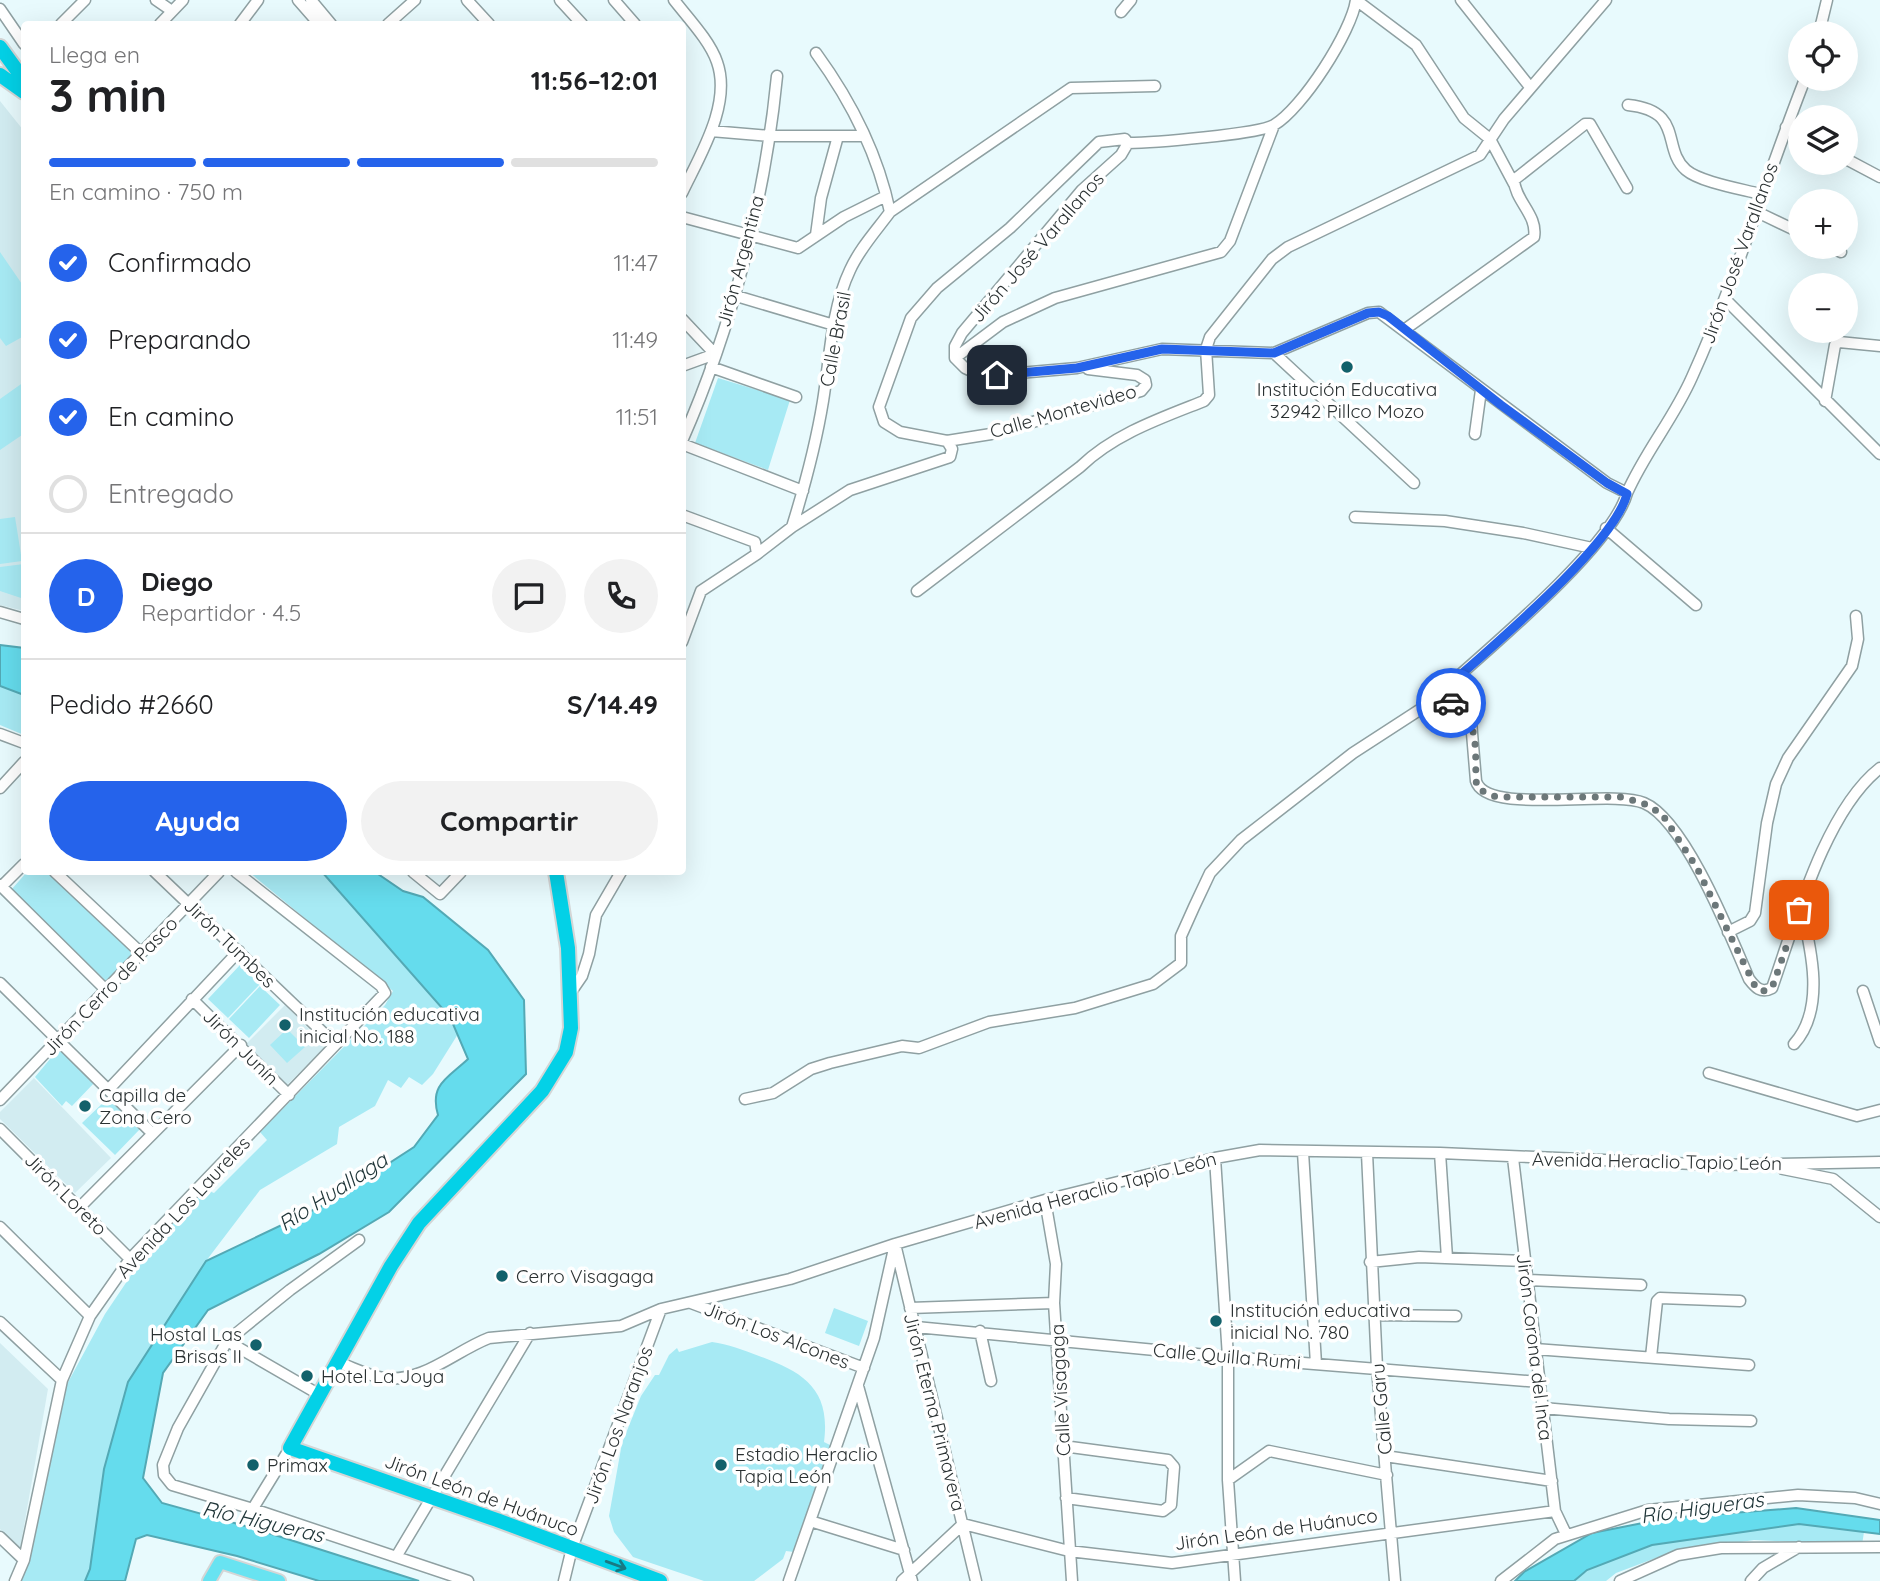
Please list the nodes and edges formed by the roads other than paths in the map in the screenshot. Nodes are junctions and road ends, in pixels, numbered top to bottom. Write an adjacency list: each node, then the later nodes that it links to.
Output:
1 (156, 0): 18 (street)
2 (183, 0): 18 (street)
3 (258, 0): 22 (street)
4 (298, 0): 23 (street)
5 (311, 0): 24 (street)
6 (415, 0): 25 (street)
7 (467, 0): 26 (street)
8 (560, 0): 27 (street)
9 (614, 0): 28 (street)
10 (674, 0): 43 (street)
11 (1131, 0): 19 (street)
12 (1356, 0): 41 (street); 47 (street)
13 (1461, 0): 37 (street)
14 (1606, 0): 37 (street)
15 (1827, 0): 29 (street)
16 (79, 2): 20 (street)
17 (0, 9): 30 (street)
18 (172, 11): 21 (street)
19 (1121, 12)
20 (63, 21)
21 (163, 21)
22 (242, 21)
23 (316, 21)
24 (328, 21)
25 (391, 21)
26 (486, 21)
27 (579, 21)
28 (632, 21)
29 (1822, 21)
30 (21, 40)
31 (0, 47): 33 (highway)
32 (816, 53): 46 (street)
33 (20, 63)
34 (0, 75): 38 (highway)
35 (777, 76): 44 (street, Jirón Argentina)
36 (1155, 86): 57 (street)
37 (1530, 87): 47 (street)
38 (21, 90)
39 (1800, 91): 42 (street, Jirón José Varallanos)
40 (1628, 105): 54 (street)
41 (1274, 125): 48 (street); 71 (street)
42 (1786, 127): 54 (street, Jirón José Varallanos)
43 (711, 131): 44 (street); 51 (street)
44 (771, 136): 45 (street); 60 (street, Jirón Argentina)
45 (838, 136): 46 (street); 61 (street)
46 (864, 136): 55 (street)
47 (1490, 139): 52 (street); 68 (street)
48 (1129, 143): 71 (street, Jirón José Varallanos); 80 (street, Jirón José Varallanos)
49 (1858, 165): 50 (street)
50 (1880, 177)
51 (686, 184)
52 (1514, 184): 53 (street); 66 (street)
53 (1627, 188)
54 (1760, 194): 56 (street, Jirón José Varallanos)
55 (886, 195): 57 (street); 61 (street)
56 (1755, 211): 59 (street); 63 (street, Jirón José Varallanos)
57 (890, 212): 65 (street, Calle Brasil)
58 (686, 218): 60 (street)
59 (1788, 227)
60 (751, 235): 61 (street); 62 (street, Jirón Argentina)
61 (816, 235)
62 (733, 295): 65 (street); 70 (street, Jirón Argentina)
63 (1726, 300): 77 (street); 85 (street, Jirón José Varallanos)
64 (686, 323): 70 (street)
65 (834, 325): 84 (street, Calle Brasil)
66 (1404, 330): 69 (street); 75 (street)
67 (1880, 346): 77 (street)
68 (1206, 349): 69 (street); 74 (street); 92 (street)
69 (1274, 353): 83 (street)
70 (715, 354): 72 (street); 73 (street, Jirón Argentina)
71 (955, 358): 74 (street)
72 (686, 365)
73 (711, 367): 76 (street); 78 (street, Jirón Argentina)
74 (1077, 368): 80 (street, Calle Montevideo)
75 (1481, 390): 79 (street); 85 (street)
76 (796, 397)
77 (1825, 401): 82 (street)
78 (687, 424)
79 (1475, 434)
80 (947, 442): 88 (street)
81 (686, 445): 84 (street)
82 (1880, 453)
83 (1414, 483)
84 (803, 491): 88 (street, Calle Brasil)
85 (1627, 494): 89 (street, Jirón José Varallanos)
86 (686, 516): 91 (street)
87 (1355, 517): 90 (street)
88 (792, 527): 91 (street)
89 (1606, 528): 90 (street, Jirón José Varallanos); 93 (street)
90 (1592, 548): 98 (street, Jirón José Varallanos)
91 (757, 554): 97 (street)
92 (917, 591)
93 (1696, 605)
94 (0, 612): 96 (street)
95 (1856, 616): 118 (street)
96 (21, 618)
97 (686, 631)
98 (1427, 705): 118 (street); 135 (street, Jirón José Varallanos)
99 (0, 734): 100 (street)
100 (21, 742)
101 (21, 765): 103 (street)
102 (1880, 768): 117 (street)
103 (0, 788)
104 (21, 867): 114 (street)
105 (58, 875): 120 (street)
106 (158, 875): 116 (street, Jirón Tumbes)
107 (216, 875): 116 (street, Jirón Cerro de Pasco)
108 (240, 875): 128 (street, Avenida Los Laureles)
109 (416, 875): 110 (street)
110 (458, 875)
111 (557, 875): 115 (highway)
112 (563, 875): 115 (street)
113 (619, 875): 124 (street)
114 (1, 886): 122 (street)
115 (561, 895): 124 (highway)
116 (189, 904): 119 (street, Jirón Tumbes); 120 (street, Jirón Cerro de Pasco)
117 (1801, 905): 118 (street); 129 (street)
118 (1728, 932)
119 (239, 951): 125 (street); 128 (street, Jirón Tumbes)
120 (141, 954): 122 (street, Jirón Cerro de Pasco)
121 (2, 990): 126 (street)
122 (106, 990): 126 (street, Jirón Cerro de Pasco)
123 (1863, 990): 127 (street)
124 (571, 992): 175 (highway)
125 (192, 999): 130 (street, Jirón Junín); 132 (street)
126 (58, 1040): 132 (street); 134 (street, Jirón Cerro de Pasco)
127 (1880, 1042)
128 (335, 1044): 133 (street, Avenida Los Laureles)
129 (1794, 1044)
130 (242, 1045): 133 (street, Jirón Junín); 138 (street)
131 (1709, 1073): 136 (street)
132 (108, 1089): 138 (street)
133 (289, 1095): 153 (street, Avenida Los Laureles)
134 (0, 1100)
135 (745, 1100)
136 (1880, 1110)
137 (0, 1129): 147 (street, Jirón Loreto)
138 (152, 1133): 147 (street)
139 (1303, 1152): 140 (street, Avenida Heraclio Tapio León); 142 (street, Avenida Heraclio Tapio León); 176 (street)
140 (1367, 1153): 141 (street, Avenida Heraclio Tapio León); 155 (street, Calle Garu)
141 (1440, 1153): 143 (street, Avenida Heraclio Tapio León); 152 (street)
142 (1215, 1158): 146 (street, Avenida Heraclio Tapio León); 173 (street)
143 (1513, 1158): 145 (street, Avenida Heraclio Tapio León); 154 (street, Jirón Corona del Inca)
144 (1880, 1162): 145 (street, Avenida Heraclio Tapio León)
145 (1765, 1165): 148 (street)
146 (1045, 1200): 151 (street, Avenida Heraclio Tapio León); 160 (street, Calle Visagaga)
147 (80, 1207): 153 (street, Jirón Loreto)
148 (1880, 1217)
149 (0, 1227): 164 (street)
150 (359, 1240): 171 (street)
151 (895, 1244): 159 (street, Avenida Heraclio Tapio León); 161 (street, Jirón Eterna Primavera); 178 (street)
152 (1447, 1258): 154 (street); 155 (street)
153 (130, 1259): 164 (street, Avenida Los Laureles)
154 (1525, 1261): 156 (street, Jirón Corona del Inca)
155 (1370, 1262): 163 (street, Calle Garu)
156 (1529, 1280): 157 (street); 172 (street, Jirón Corona del Inca)
157 (1641, 1285)
158 (1740, 1301): 174 (street)
159 (689, 1302): 162 (street, Avenida Heraclio Tapio León); 178 (street, Jirón Los Alcones)
160 (1054, 1303): 161 (street); 170 (street, Calle Visagaga)
161 (910, 1308): 167 (street, Jirón Eterna Primavera)
162 (660, 1309): 169 (street, Avenida Heraclio Tapio León); 206 (street, Jirón Los Naranjos)
163 (1374, 1315): 165 (street); 179 (street, Calle Garu)
164 (90, 1316): 180 (street, Avenida Los Laureles)
165 (1456, 1316)
166 (0, 1322): 180 (street)
167 (916, 1327): 168 (street, Calle Quilla Rumi); 199 (street, Jirón Eterna Primavera)
168 (980, 1331): 170 (street, Calle Quilla Rumi); 181 (street)
169 (530, 1333): 175 (street, Avenida Heraclio Tapio León); 193 (street)
170 (1056, 1339): 173 (street, Calle Quilla Rumi); 187 (street, Calle Visagaga)
171 (227, 1341): 184 (street); 196 (street)
172 (1535, 1349): 174 (street); 182 (street, Jirón Corona del Inca)
173 (1228, 1357): 176 (street, Calle Quilla Rumi); 191 (street)
174 (1651, 1357): 177 (street)
175 (337, 1363): 184 (highway)
176 (1316, 1364): 179 (street, Calle Quilla Rumi)
177 (1749, 1365)
178 (864, 1368): 183 (street)
179 (1377, 1368): 182 (street, Calle Quilla Rumi); 189 (street, Calle Garu)
180 (62, 1380): 211 (street, Avenida Los Laureles)
181 (991, 1381)
182 (1539, 1382): 185 (street, Jirón Corona del Inca)
183 (858, 1386): 198 (street); 207 (street)
184 (320, 1395): 188 (highway)
185 (1543, 1408): 186 (street); 192 (street, Jirón Corona del Inca)
186 (1751, 1422)
187 (1063, 1446): 194 (street, Calle Visagaga); 194 (street)
188 (289, 1448): 193 (highway, Jirón León de Huánuco); 196 (street)
189 (1385, 1456): 190 (street, Calle Garu); 192 (street)
190 (1387, 1475): 191 (street); 200 (street, Calle Garu)
191 (1228, 1480): 209 (street)
192 (1552, 1481): 197 (street, Jirón Corona del Inca)
193 (431, 1496): 206 (highway, Jirón León de Huánuco); 210 (street)
194 (1066, 1498): 208 (street, Calle Visagaga)
195 (1880, 1504): 201 (street)
196 (253, 1509): 210 (street)
197 (1555, 1511): 200 (street, Jirón León de Huánuco); 201 (street, Jirón Corona del Inca)
198 (810, 1521): 207 (street); 220 (street)
199 (963, 1524): 208 (street, Jirón León de Huánuco); 213 (street); 222 (street, Jirón Eterna Primavera)
200 (1391, 1533): 209 (street, Jirón León de Huánuco); 225 (street, Calle Garu)
201 (1566, 1534): 226 (street)
202 (0, 1537): 211 (street)
203 (1759, 1547): 204 (street); 212 (street); 227 (street)
204 (1799, 1547): 205 (street); 212 (street)
205 (1880, 1547)
206 (572, 1548): 218 (street, Jirón Los Naranjos); 219 (highway, Jirón León de Huánuco, one-way to 219)
207 (904, 1550): 213 (street)
208 (1069, 1551): 209 (street, Jirón León de Huánuco); 223 (street, Calle Visagaga)
209 (1233, 1556): 224 (street)
210 (396, 1557): 217 (street)
211 (24, 1560): 214 (street, Avenida Los Laureles)
212 (1763, 1568): 228 (street)
213 (911, 1576): 221 (street)
214 (15, 1581)
215 (209, 1581): 216 (main road)
216 (279, 1581)
217 (468, 1581)
218 (564, 1581)
219 (660, 1581)
220 (789, 1581)
221 (902, 1581)
222 (976, 1581)
223 (1072, 1581)
224 (1235, 1581)
225 (1395, 1581)
226 (1501, 1581)
227 (1620, 1581)
228 (1751, 1581)

